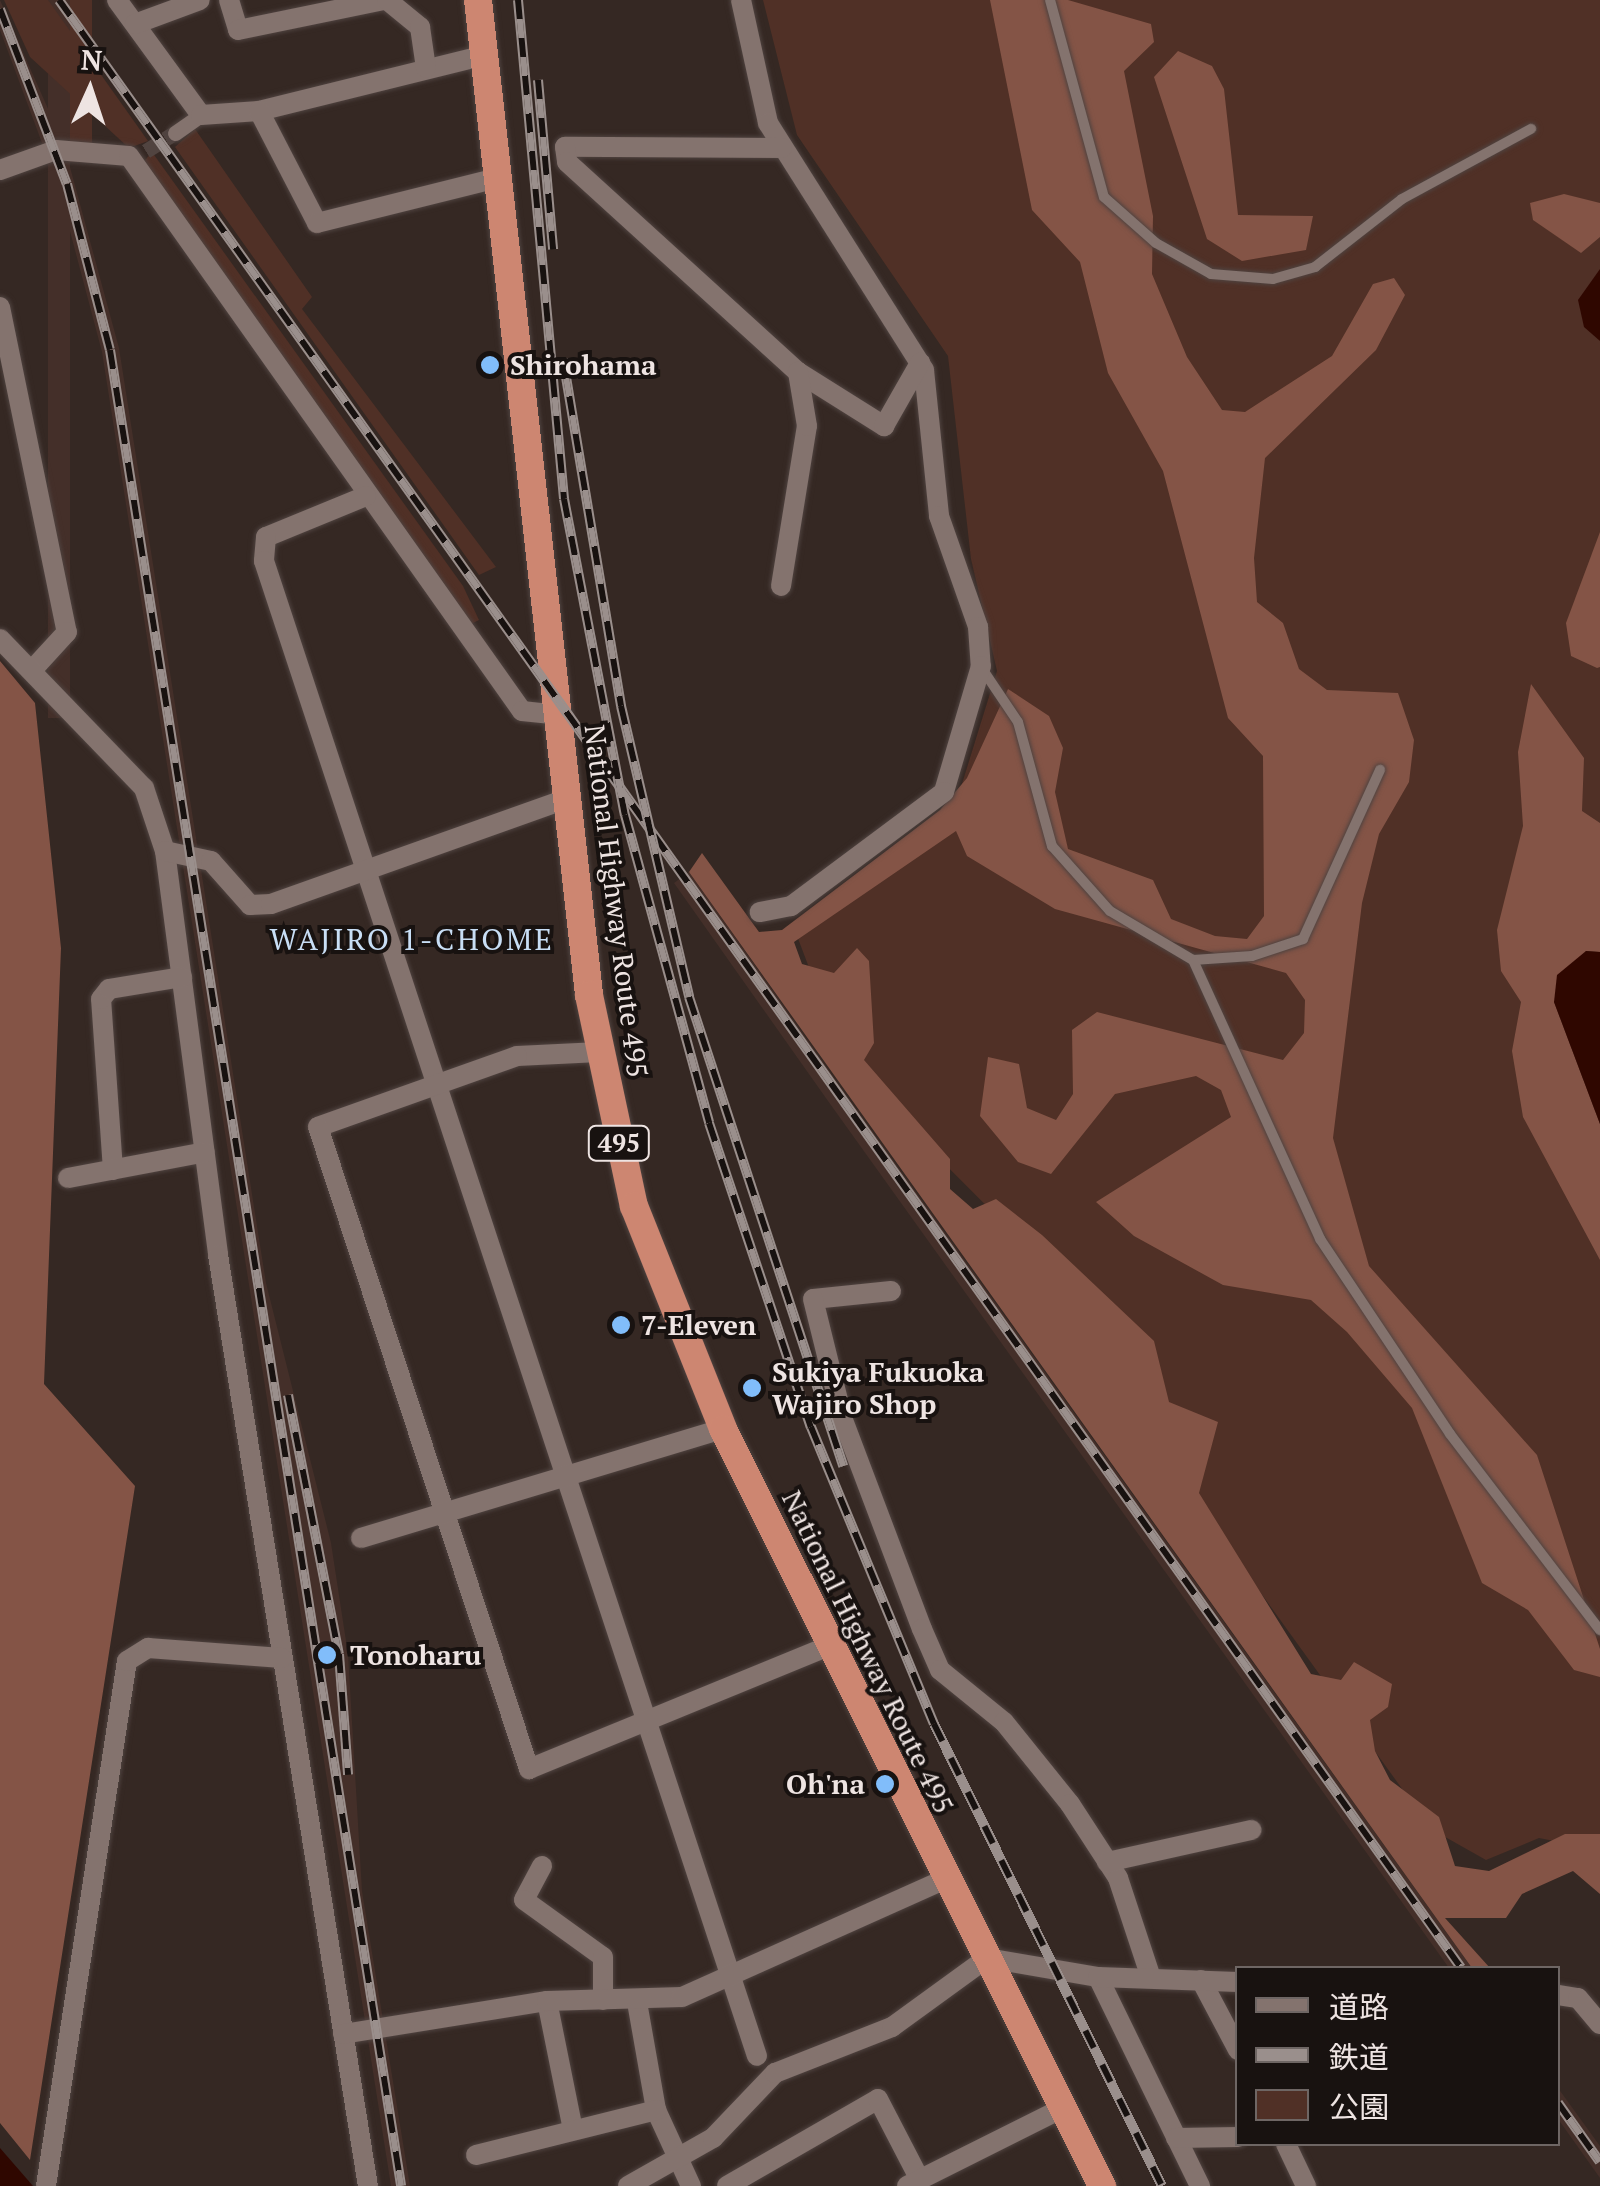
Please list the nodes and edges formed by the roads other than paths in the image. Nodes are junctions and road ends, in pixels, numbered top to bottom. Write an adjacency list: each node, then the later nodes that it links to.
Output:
1 (117, 0): 8 (street)
2 (200, 0): 8 (street)
3 (229, 0): 4 (street)
4 (386, 0): 10 (street)
5 (478, 0): 9 (highway, National Highway Route 495 / 495)
6 (741, 0): 15 (street)
7 (1050, 0): 13 (lane)
8 (135, 24): 12 (street)
9 (481, 56): 10 (street); 17 (highway, National Highway Route 495 / 495)
10 (426, 68): 11 (street)
11 (260, 111): 12 (street); 17 (street)
12 (201, 115): 14 (street)
13 (1531, 129)
14 (175, 132)
15 (782, 148): 19 (street); 20 (street)
16 (0, 170): 22 (street)
17 (493, 179): 27 (highway, National Highway Route 495 / 495)
18 (0, 307): 21 (street)
19 (920, 363): 20 (street); 25 (street)
20 (798, 372): 23 (street)
21 (10, 402): 26 (street)
22 (366, 496): 27 (street); 31 (street)
23 (781, 586)
24 (0, 639): 26 (street)
25 (980, 666): 32 (street); 33 (lane)
26 (34, 668): 30 (street)
27 (559, 715): 29 (highway, National Highway Route 495 / 495)
28 (1380, 770): 33 (lane)
29 (568, 798): 31 (street); 35 (highway, National Highway Route 495 / 495)
30 (165, 851): 31 (street); 34 (street)
31 (364, 868): 36 (street)
32 (760, 912)
33 (1193, 960): 45 (lane)
34 (182, 978): 37 (street); 38 (street)
35 (599, 1052): 36 (street); 41 (highway, National Highway Route 495 / 495)
36 (434, 1084): 42 (street); 43 (street)
37 (205, 1152): 38 (street); 47 (street)
38 (113, 1170): 39 (street)
39 (68, 1178)
40 (890, 1290): 50 (street)
41 (723, 1429): 42 (street); 46 (highway, National Highway Route 495 / 495)
42 (564, 1471): 43 (street); 48 (street)
43 (444, 1512): 44 (street); 48 (street)
44 (361, 1538)
45 (1600, 1630)
46 (829, 1646): 48 (street); 52 (highway, National Highway Route 495 / 495)
47 (282, 1658): 64 (street); 76 (street)
48 (642, 1718): 54 (street)
49 (1251, 1830): 50 (street)
50 (1107, 1862): 55 (street)
51 (542, 1866): 60 (street)
52 (944, 1880): 53 (highway, National Highway Route 495 / 495); 54 (street)
53 (986, 1958): 56 (street); 67 (highway, National Highway Route 495 / 495); 74 (street)
54 (734, 1974): 62 (street); 66 (street)
55 (1150, 1975): 56 (street); 57 (street)
56 (1098, 1977): 71 (street)
57 (1201, 1980): 58 (street); 65 (street)
58 (1235, 1982)
59 (1560, 1995): 63 (street)
60 (603, 2000): 61 (street); 62 (street)
61 (547, 2001): 64 (street); 69 (street)
62 (637, 2002): 68 (street)
63 (1600, 2024)
64 (344, 2034): 77 (street)
65 (1235, 2044)
66 (757, 2056)
67 (1063, 2108): 75 (street); 81 (highway, National Highway Route 495 / 495)
68 (656, 2110): 69 (street); 74 (street)
69 (572, 2126): 73 (street)
70 (1235, 2137): 71 (street)
71 (1176, 2138): 82 (street)
72 (1287, 2146): 83 (street)
73 (476, 2154)
74 (676, 2159): 78 (street); 79 (street)
75 (913, 2182): 80 (street)
76 (46, 2186)
77 (368, 2186)
78 (628, 2186)
79 (691, 2186)
80 (727, 2186)
81 (1102, 2186)
82 (1200, 2186)
83 (1306, 2186)

